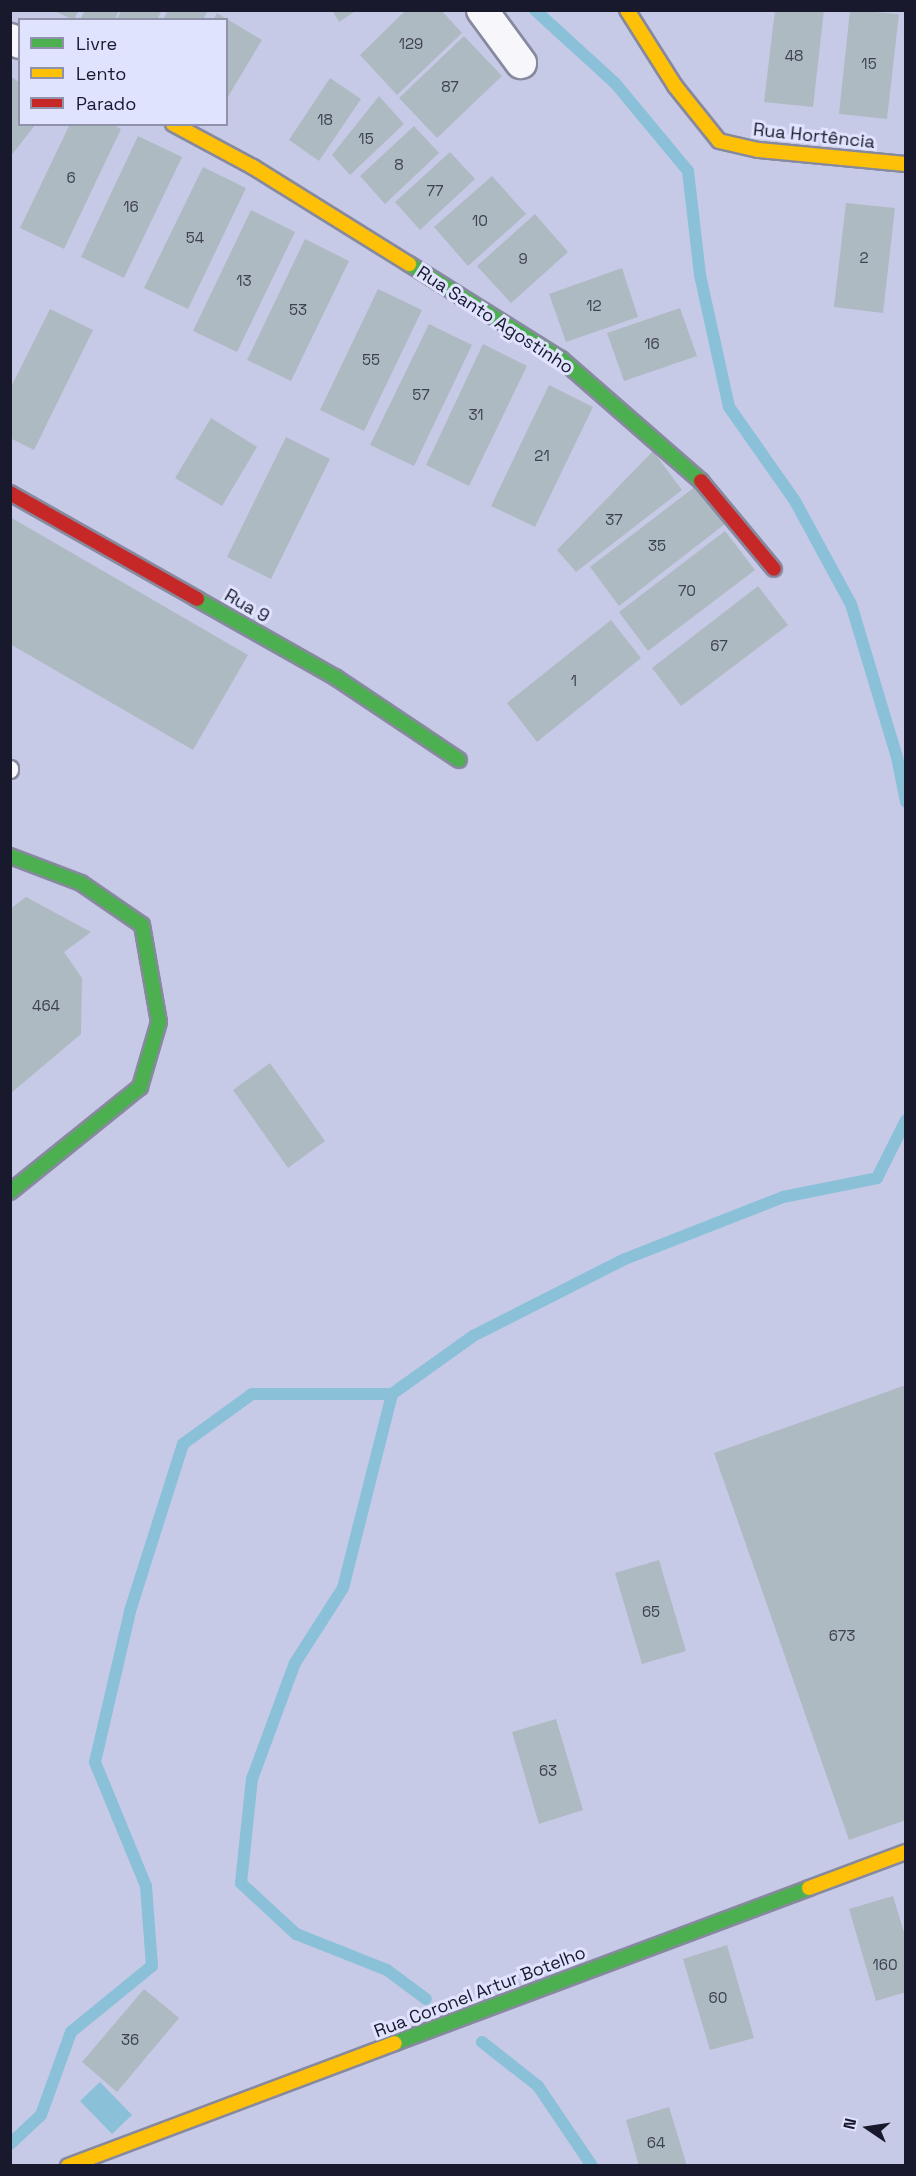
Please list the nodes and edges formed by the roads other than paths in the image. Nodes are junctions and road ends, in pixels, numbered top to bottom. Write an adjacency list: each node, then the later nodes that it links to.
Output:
1 (482, 10): 3 (street)
2 (627, 10): 5 (street, Rua Hortência)
3 (521, 63)
4 (177, 126): 7 (street, Rua Santo Agostinho)
5 (906, 164)
6 (10, 493): 8 (street, Rua 9)
7 (774, 569)
8 (459, 760)
9 (10, 856): 10 (street)
10 (10, 1192)
11 (906, 1852): 12 (street, Rua Coronel Artur Botelho)
12 (68, 2166)

